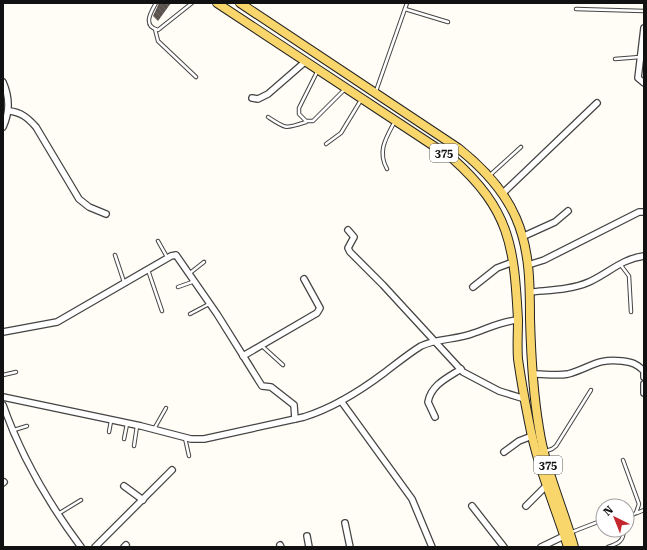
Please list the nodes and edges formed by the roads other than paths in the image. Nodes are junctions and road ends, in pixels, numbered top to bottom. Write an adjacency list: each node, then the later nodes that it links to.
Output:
1 (156, 3): 11 (lane)
2 (192, 3): 11 (lane)
3 (217, 3): 14 (main road, 375)
4 (240, 3): 20 (main road, 375)
5 (407, 3): 6 (lane)
6 (405, 9): 9 (lane); 20 (lane)
7 (576, 9): 8 (lane)
8 (644, 11)
9 (448, 22)
10 (644, 28): 12 (street)
11 (155, 29): 16 (lane)
12 (640, 58): 13 (lane); 18 (street)
13 (615, 59)
14 (306, 62): 15 (main road, 375); 21 (street)
15 (318, 70): 19 (main road, 375); 26 (lane)
16 (196, 78)
17 (3, 82): 24 (street)
18 (644, 83)
19 (346, 88): 22 (main road, 375); 26 (lane)
20 (375, 93): 32 (main road, 375)
21 (252, 98)
22 (362, 99): 27 (main road, 375); 29 (lane)
23 (598, 104): 33 (street)
24 (8, 112): 28 (street); 36 (street)
25 (268, 117): 26 (lane)
26 (306, 121)
27 (395, 121): 31 (lane); 44 (main road, 375)
28 (3, 127)
29 (326, 144)
30 (521, 146): 32 (lane)
31 (387, 168)
32 (489, 177): 33 (main road, 375)
33 (502, 194): 38 (main road, 375)
34 (568, 211): 38 (street)
35 (644, 212): 46 (street)
36 (106, 214)
37 (348, 230): 61 (street)
38 (522, 237): 46 (main road, 375)
39 (158, 241): 42 (lane)
40 (115, 255): 51 (lane)
41 (644, 256): 45 (street)
42 (168, 258): 47 (street); 48 (street)
43 (204, 262): 48 (lane)
44 (513, 262): 53 (street); 59 (main road, 375)
45 (620, 263): 54 (street); 57 (lane)
46 (528, 265): 54 (main road, 375)
47 (148, 269): 51 (street); 56 (lane)
48 (190, 273): 50 (street)
49 (304, 279): 62 (street)
50 (195, 281): 52 (lane); 55 (street)
51 (124, 283): 60 (street)
52 (178, 287)
53 (473, 287)
54 (531, 292): 67 (main road, 375)
55 (210, 304): 58 (lane); 63 (street)
56 (162, 311)
57 (631, 312)
58 (190, 314)
59 (518, 320): 61 (street); 74 (main road, 375)
60 (3, 332)
61 (434, 341): 65 (street); 75 (street)
62 (262, 345): 63 (street); 64 (lane)
63 (243, 356): 79 (street)
64 (283, 365)
65 (461, 370): 74 (street); 78 (street)
66 (16, 372): 68 (lane)
67 (534, 374): 69 (street); 91 (main road, 375)
68 (3, 375)
69 (644, 377)
70 (644, 384): 72 (street)
71 (591, 390): 91 (lane)
72 (644, 393)
73 (3, 398): 80 (street)
74 (525, 399): 87 (main road, 375)
75 (341, 401): 79 (street); 114 (street)
76 (3, 405): 84 (street)
77 (166, 408): 85 (lane)
78 (435, 418)
79 (295, 419): 88 (street)
80 (111, 420): 81 (street); 86 (lane)
81 (127, 423): 82 (street); 89 (lane)
82 (137, 425): 85 (street); 90 (lane)
83 (27, 426): 84 (lane)
84 (13, 430): 104 (street)
85 (154, 430): 88 (street)
86 (109, 432)
87 (532, 436): 92 (street); 96 (main road, 375)
88 (185, 438): 93 (lane)
89 (124, 439)
90 (134, 446)
91 (544, 451): 107 (main road, 375)
92 (504, 452)
93 (189, 456)
94 (623, 460): 103 (lane)
95 (172, 470): 99 (street)
96 (547, 485): 101 (street); 107 (main road, 375)
97 (124, 486): 99 (street)
98 (81, 500): 104 (lane)
99 (143, 500): 111 (street)
100 (472, 506): 115 (street)
101 (526, 506)
102 (644, 510): 103 (lane)
103 (636, 513)
104 (58, 514): 110 (street)
105 (345, 523): 113 (street)
106 (595, 523): 107 (lane)
107 (567, 534): 116 (street); 117 (main road, 375); 118 (main road, 375)
108 (307, 536): 112 (street)
109 (623, 538): 119 (lane)
110 (81, 547)
111 (95, 547)
112 (309, 547)
113 (350, 547)
114 (432, 547)
115 (504, 547)
116 (542, 547)
117 (568, 547)
118 (574, 547)
119 (608, 547)

